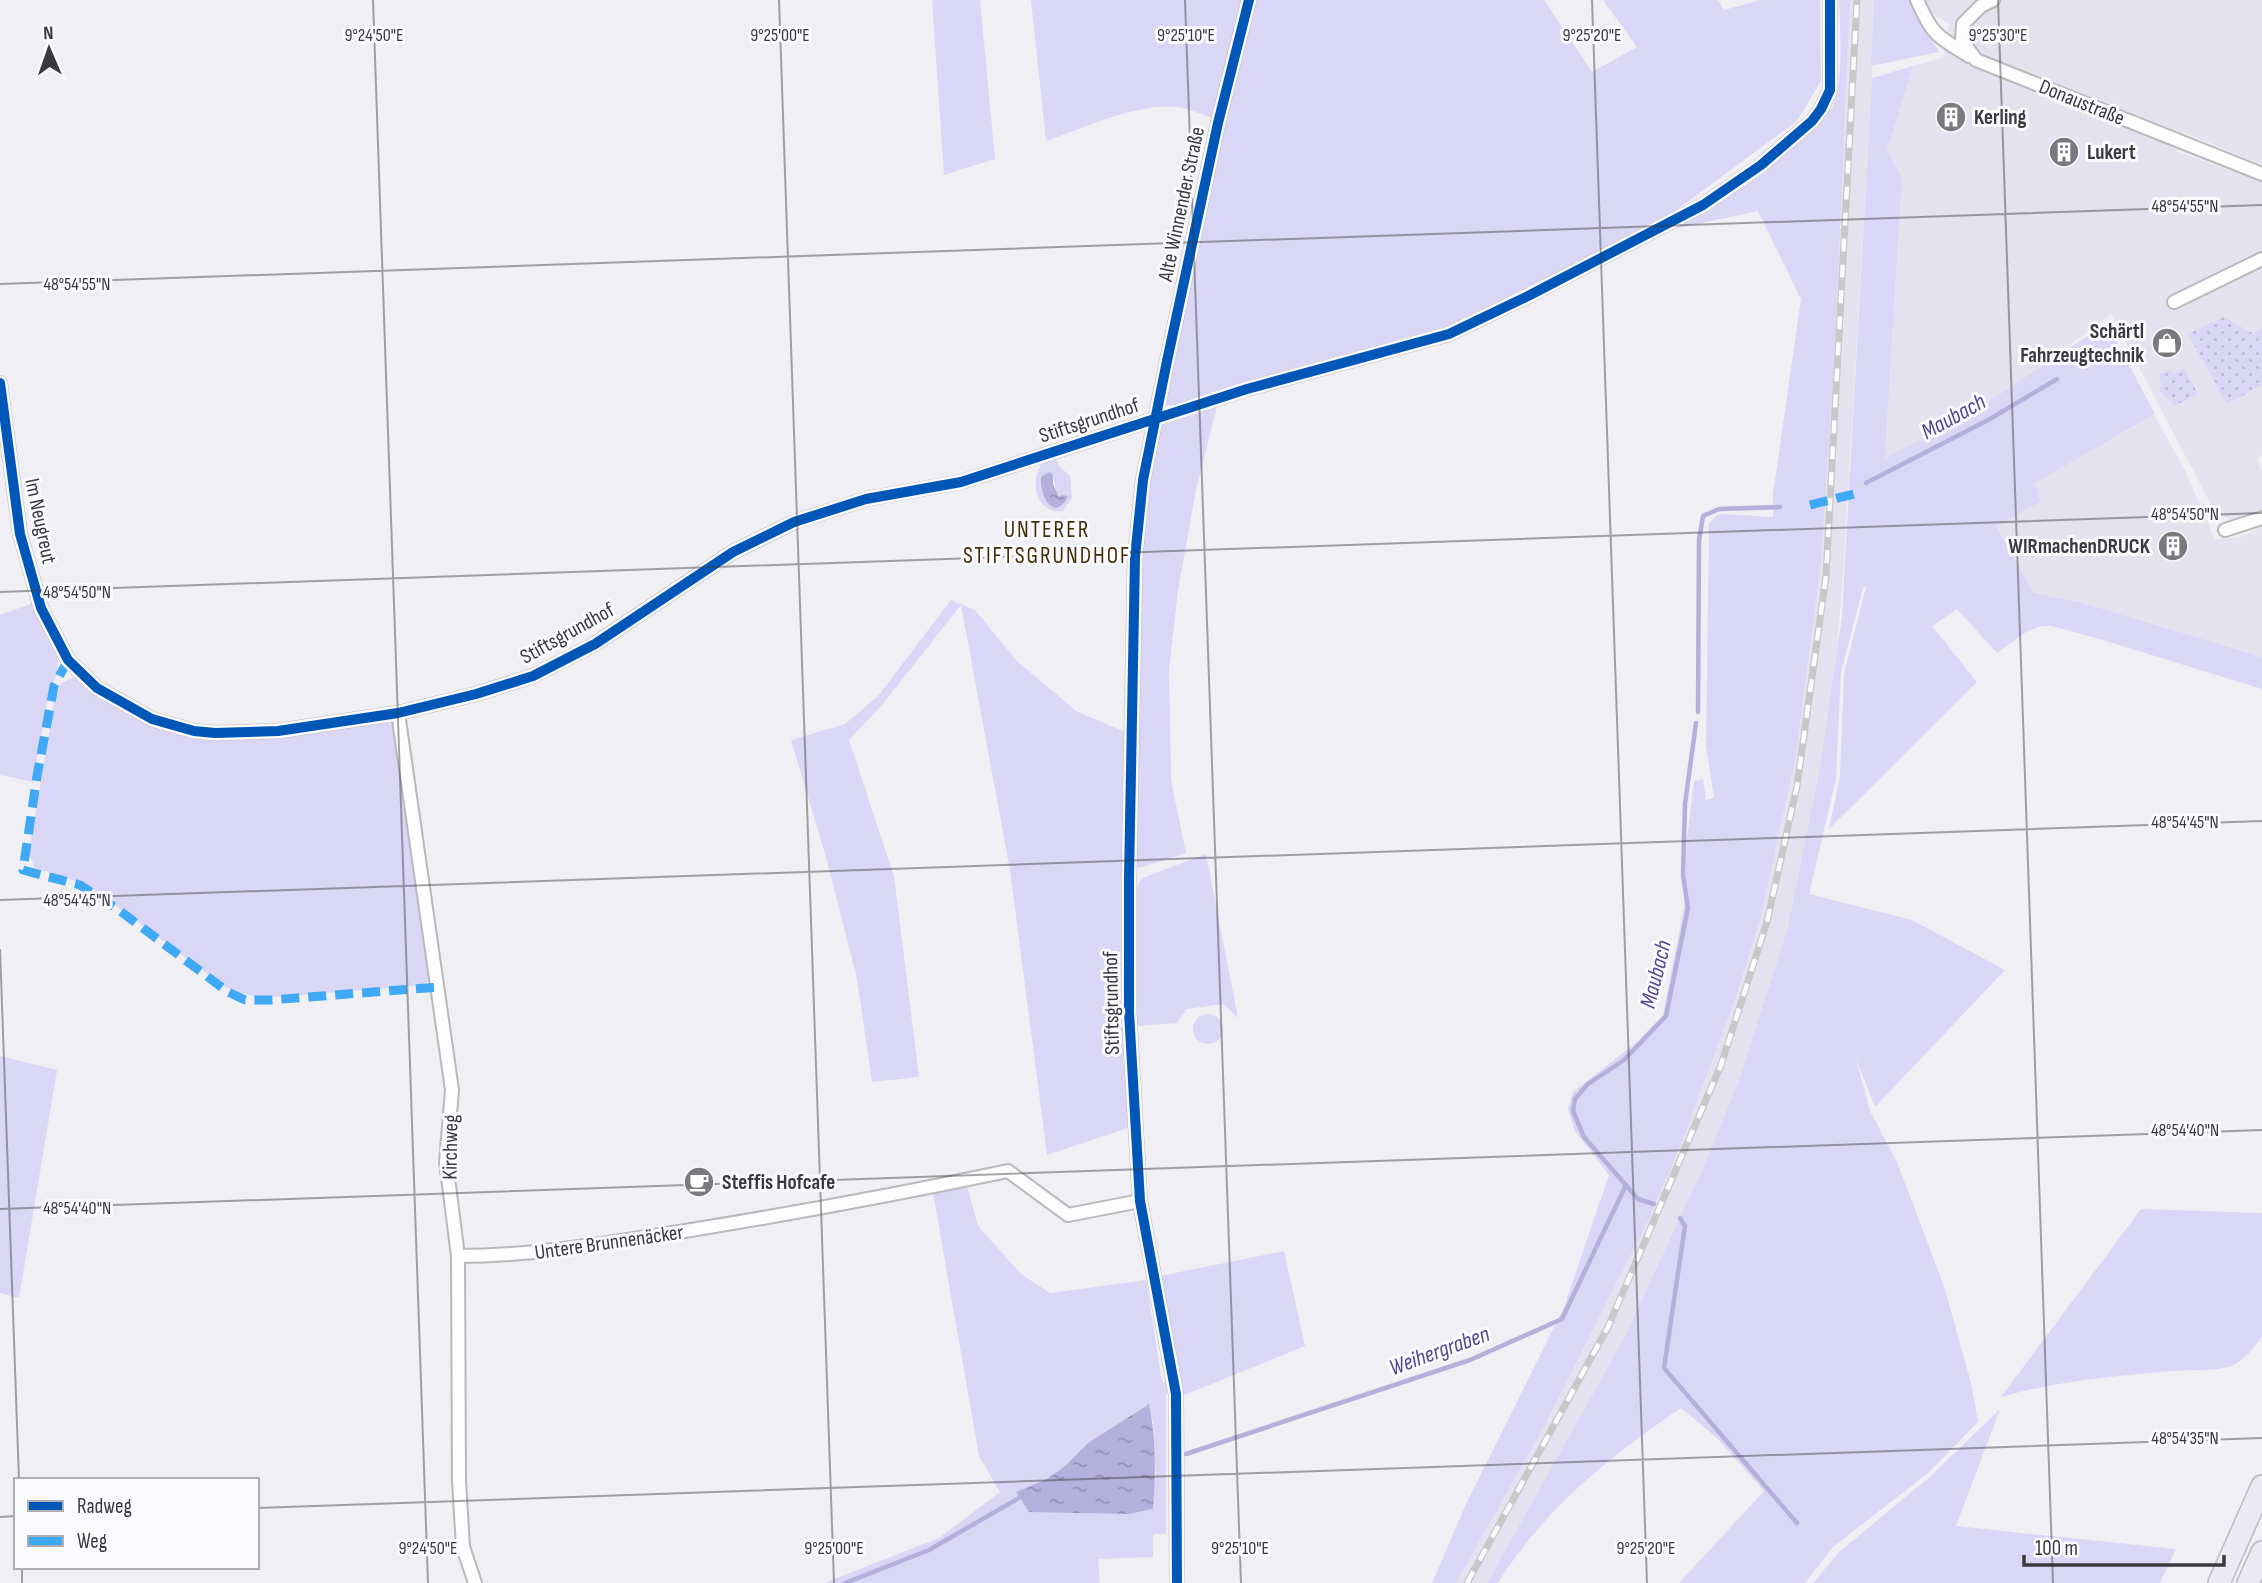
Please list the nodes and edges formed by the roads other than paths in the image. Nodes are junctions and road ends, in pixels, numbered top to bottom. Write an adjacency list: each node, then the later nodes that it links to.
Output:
1 (1250, 0): 10 (street, Alte Winnender Straße)
2 (1830, 0): 10 (street)
3 (1917, 0): 5 (street, Donaustraße)
4 (1993, 0): 5 (street)
5 (1976, 60): 6 (street, Donaustraße)
6 (2262, 174)
7 (2262, 259): 8 (street)
8 (2174, 302)
9 (0, 383): 13 (street, Im Neugreut)
10 (1157, 418): 14 (street, Stiftsgrundhof); 15 (street, Stiftsgrundhof)
11 (2262, 518): 12 (street)
12 (2225, 530)
13 (68, 660): 14 (street, Stiftsgrundhof)
14 (398, 713): 16 (street, Kirchweg)
15 (1140, 1201): 16 (street, Untere Brunnenäcker); 20 (street, Stiftsgrundhof)
16 (458, 1256): 19 (street, Kirchweg)
17 (2262, 1486): 21 (highway)
18 (2262, 1552): 22 (highway)
19 (475, 1583)
20 (1177, 1583)
21 (2219, 1583)
22 (2248, 1583)

